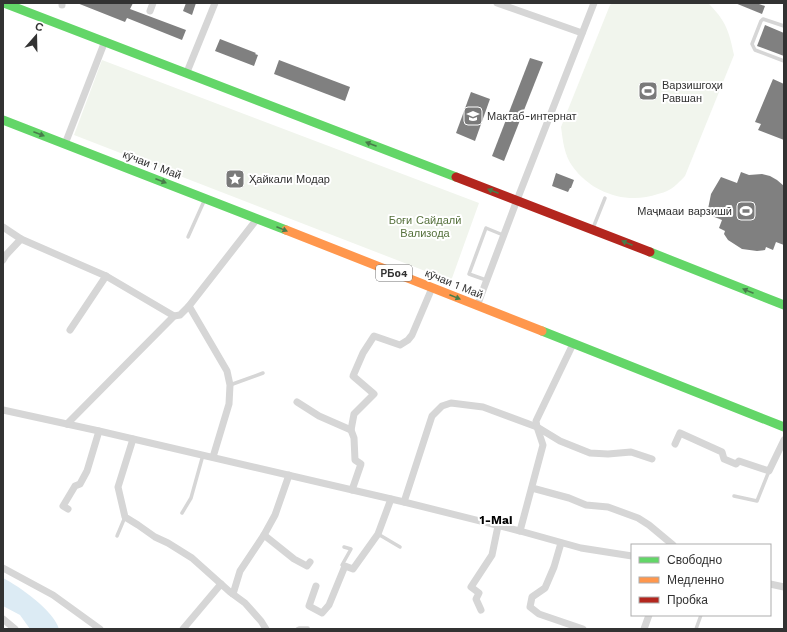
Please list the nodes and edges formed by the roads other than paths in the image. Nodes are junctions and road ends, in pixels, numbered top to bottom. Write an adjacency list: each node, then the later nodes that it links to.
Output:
1 (4, 3): 9 (main road)
2 (153, 3): 6 (street)
3 (215, 3): 11 (street)
4 (497, 3): 8 (street)
5 (594, 3): 8 (street)
6 (150, 10)
7 (784, 26): 10 (lane)
8 (582, 33): 16 (street)
9 (105, 41): 11 (main road); 13 (street)
10 (784, 61)
11 (187, 72): 16 (main road, one-way to 11)
12 (3, 120): 13 (main road, кӯчаи 1 Май / РБ04, one-way to 13)
13 (65, 144): 14 (main road, кӯчаи 1 Май / РБ04, one-way to 14)
14 (205, 198): 17 (main road, кӯчаи 1 Май / РБ04); 21 (lane)
15 (605, 198): 19 (lane)
16 (517, 200): 19 (main road); 20 (street)
17 (257, 219): 26 (main road, кӯчаи 1 Май / РБ04, one-way to 26); 28 (street)
18 (3, 227): 22 (street)
19 (593, 229): 27 (main road, one-way to 19)
20 (504, 235): 25 (street); 25 (lane)
21 (188, 237)
22 (21, 239): 23 (street); 24 (street)
23 (3, 260)
24 (106, 276): 30 (street); 31 (street)
25 (487, 281): 29 (street)
26 (432, 288): 29 (main road, кӯчаи 1 Май / РБ04, one-way to 29); 40 (street)
27 (784, 305)
28 (190, 306): 30 (street); 34 (street)
29 (477, 306): 32 (main road, кӯчаи 1 Май / РБ04)
30 (174, 316): 37 (street)
31 (70, 330)
32 (573, 344): 38 (street); 39 (main road, кӯчаи 1 Май / РБ04)
33 (263, 373): 34 (lane)
34 (230, 385): 46 (street)
35 (297, 402): 40 (street)
36 (4, 412): 37 (street)
37 (67, 424): 41 (street)
38 (537, 427): 47 (street); 50 (street); 54 (street)
39 (784, 427)
40 (351, 430): 51 (street)
41 (99, 431): 42 (street); 55 (street)
42 (133, 439): 45 (street); 57 (street)
43 (784, 440): 48 (street)
44 (675, 444): 48 (street)
45 (203, 455): 46 (street); 56 (lane)
46 (212, 457): 49 (street)
47 (652, 459)
48 (769, 471): 52 (lane)
49 (289, 475): 51 (street); 61 (street)
50 (532, 488): 59 (street); 64 (street)
51 (352, 490): 53 (street)
52 (734, 496)
53 (391, 499): 54 (street); 60 (street)
54 (404, 502): 58 (street)
55 (68, 509)
56 (182, 513)
57 (125, 517): 62 (lane); 71 (street)
58 (498, 526): 59 (street); 76 (street)
59 (520, 531): 63 (street)
60 (378, 534): 66 (lane); 69 (street)
61 (264, 535): 68 (street); 75 (street)
62 (117, 536)
63 (561, 543): 67 (street); 86 (street)
64 (672, 544)
65 (344, 547): 69 (lane)
66 (400, 547)
67 (631, 556)
68 (310, 562)
69 (345, 566): 73 (street)
70 (3, 568): 82 (street)
71 (220, 584): 75 (street); 83 (street)
72 (771, 584): 74 (street)
73 (316, 586)
74 (784, 587)
75 (232, 594): 84 (street)
76 (481, 610)
77 (649, 616): 87 (street)
78 (701, 616): 88 (lane)
79 (3, 619): 81 (street)
80 (308, 628): 85 (lane)
81 (15, 629)
82 (100, 629)
83 (183, 629)
84 (266, 629)
85 (297, 629)
86 (583, 629)
87 (644, 629)
88 (696, 629)

